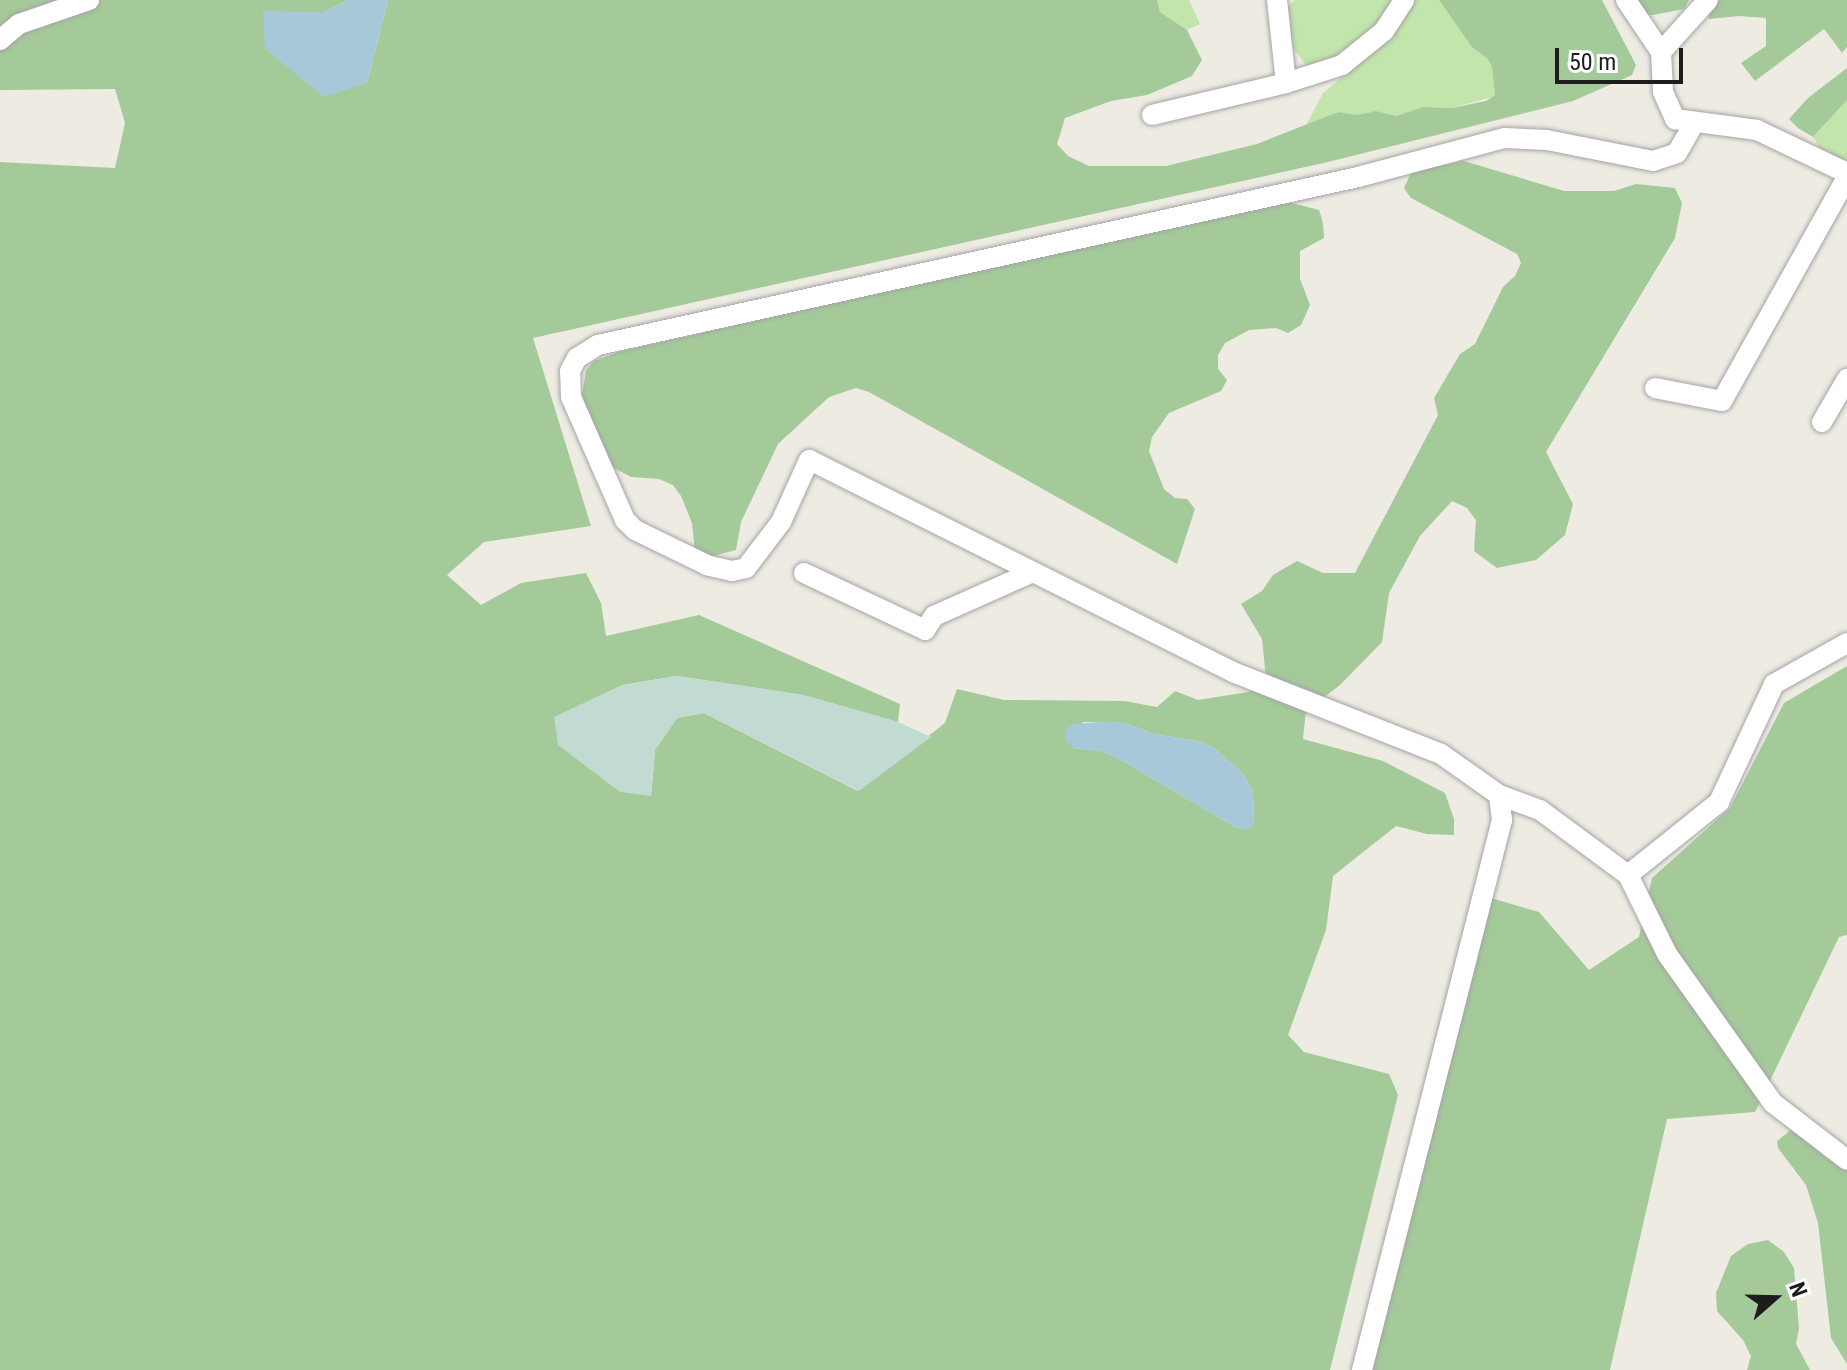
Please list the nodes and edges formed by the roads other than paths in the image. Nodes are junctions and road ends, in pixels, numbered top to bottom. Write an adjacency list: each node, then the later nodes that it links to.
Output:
1 (89, 0): 6 (street)
2 (1277, 0): 8 (street)
3 (1404, 0): 8 (street)
4 (1626, 0): 7 (street)
5 (1708, 0): 7 (street)
6 (0, 40)
7 (1661, 52): 10 (street)
8 (1286, 83): 9 (street)
9 (1152, 115)
10 (1694, 124): 11 (street); 15 (street)
11 (1847, 175): 13 (street)
12 (1847, 379): 14 (street)
13 (1655, 388)
14 (1822, 422)
15 (1033, 572): 16 (street); 18 (street)
16 (804, 573)
17 (1847, 643): 19 (street)
18 (1499, 795): 19 (street); 21 (street)
19 (1628, 875): 20 (street)
20 (1847, 1160)
21 (1362, 1370)

